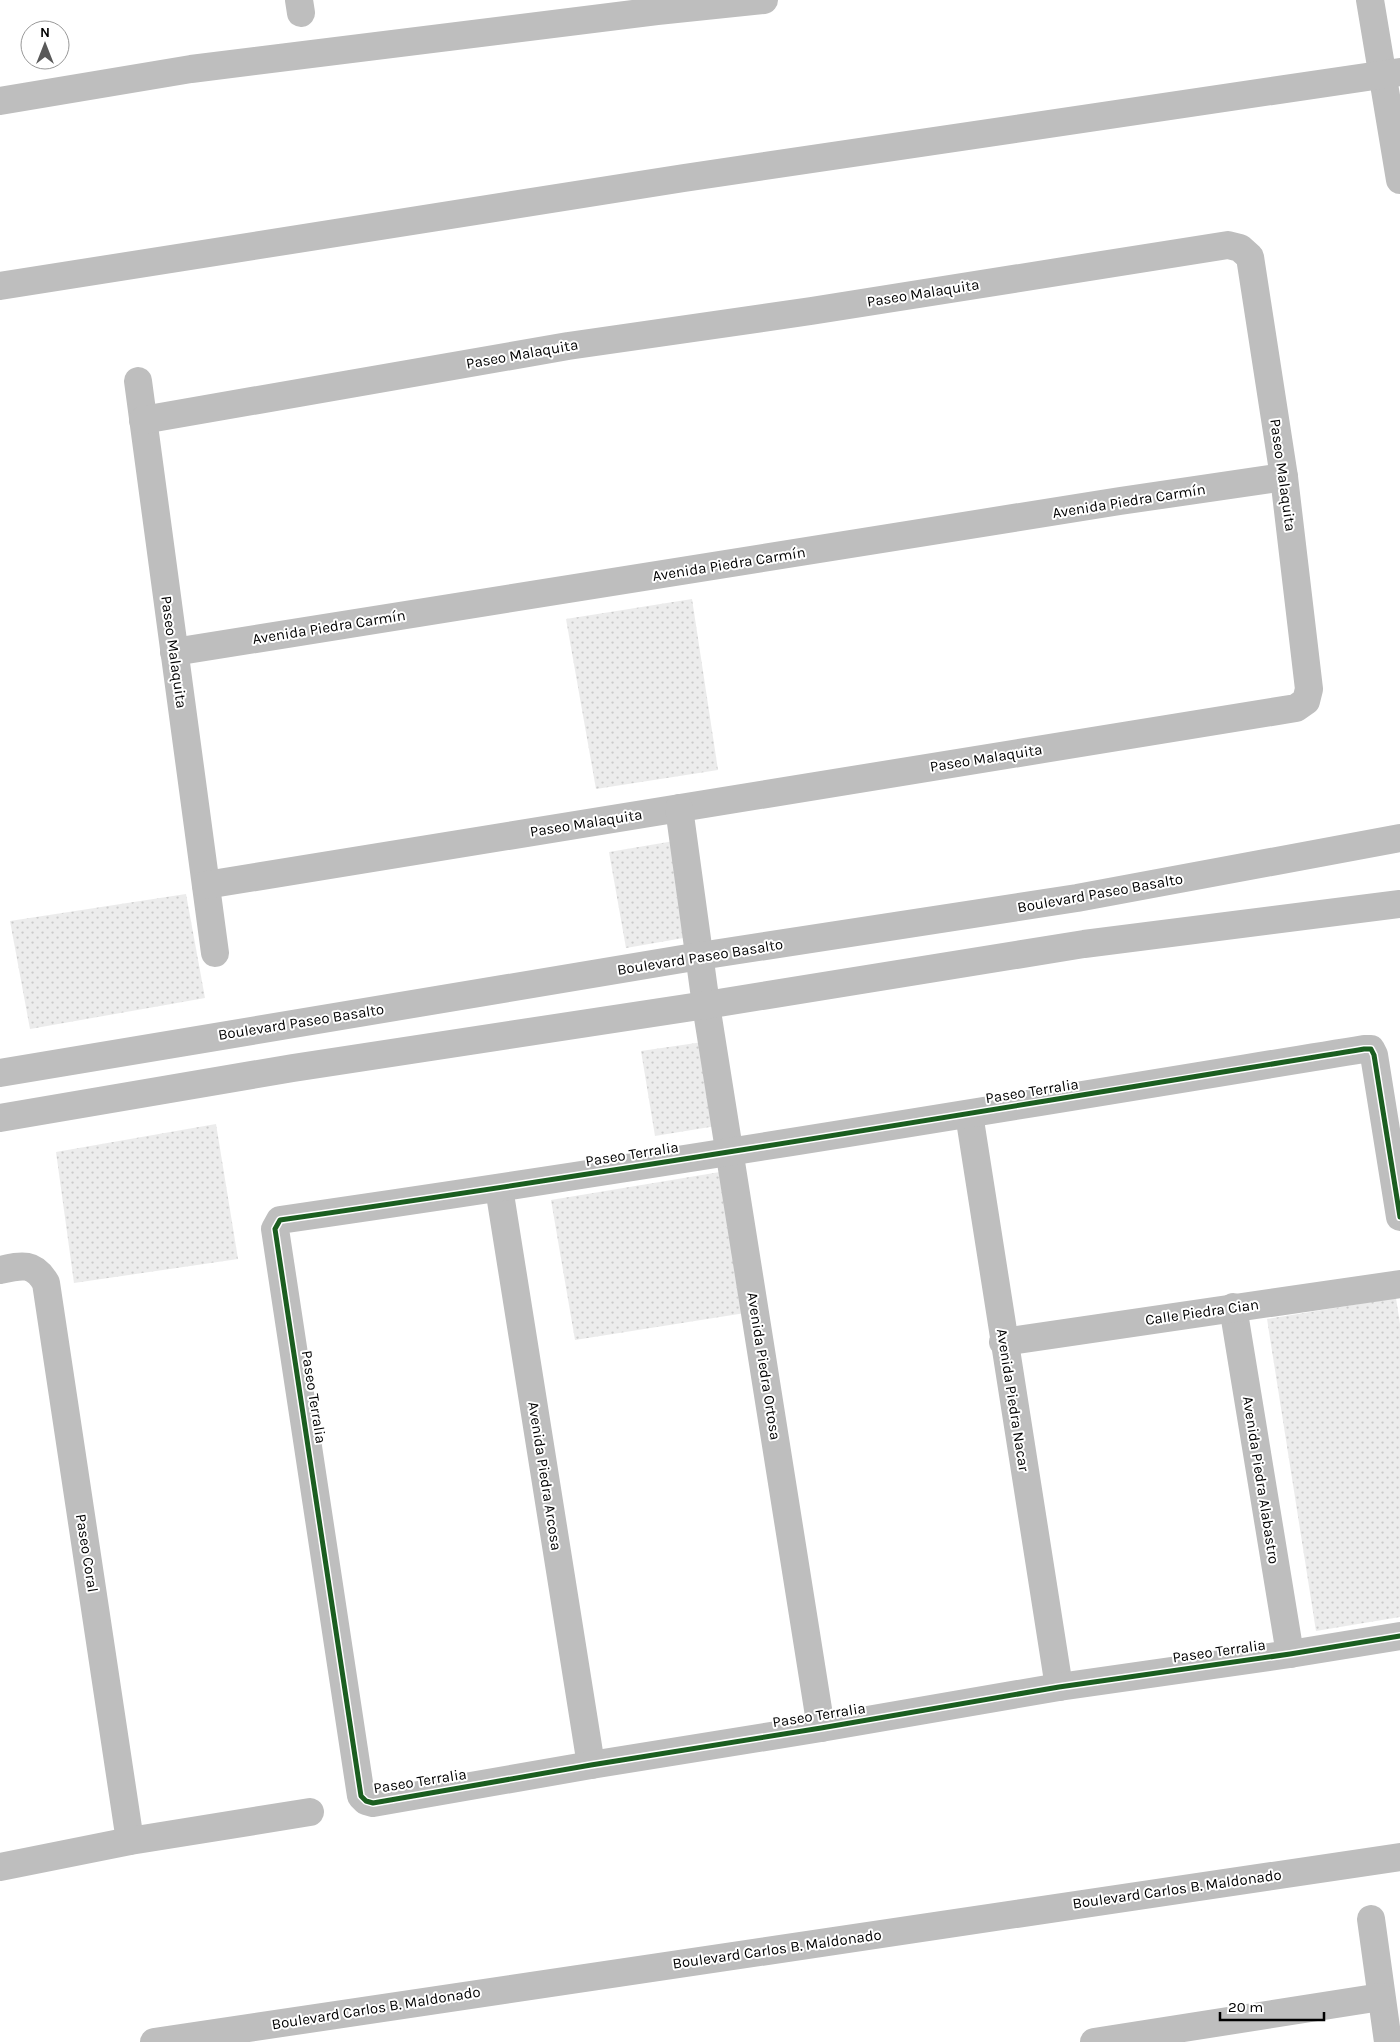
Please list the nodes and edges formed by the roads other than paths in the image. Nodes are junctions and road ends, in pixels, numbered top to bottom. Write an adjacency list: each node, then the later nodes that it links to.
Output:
1 (764, 0): 4 (street)
2 (1370, 0): 3 (street)
3 (1392, 74): 5 (street); 6 (street)
4 (0, 101)
5 (1400, 180)
6 (0, 286)
7 (138, 381): 8 (street, Paseo Malaquita)
8 (143, 420): 9 (street, Paseo Malaquita); 10 (street, Paseo Malaquita)
9 (1284, 477): 10 (street, Avenida Piedra Carmín); 11 (street, Paseo Malaquita)
10 (174, 652): 13 (street, Paseo Malaquita)
11 (679, 808): 13 (street, Paseo Malaquita); 16 (street, Avenida Piedra Ortosa)
12 (1400, 838): 16 (street, Boulevard Paseo Basalto)
13 (206, 885): 15 (street, Paseo Malaquita)
14 (1400, 904): 17 (street)
15 (215, 953)
16 (700, 956): 17 (street, Avenida Piedra Ortosa); 18 (street, Boulevard Paseo Basalto)
17 (706, 1005): 20 (street); 21 (street, Avenida Piedra Ortosa)
18 (0, 1073)
19 (969, 1114): 21 (street, Paseo Terralia); 23 (street, Paseo Terralia); 27 (street, Avenida Piedra Nacar)
20 (0, 1118)
21 (730, 1151): 22 (street, Paseo Terralia); 31 (street, Avenida Piedra Ortosa)
22 (499, 1188): 32 (street, Avenida Piedra Arcosa); 32 (street, Paseo Terralia)
23 (1400, 1217)
24 (0, 1270): 34 (street, Paseo Coral)
25 (1400, 1284): 26 (street, Calle Piedra Cian)
26 (1233, 1307): 27 (street, Calle Piedra Cian); 29 (street, Avenida Piedra Alabastro)
27 (1004, 1342): 30 (street, Avenida Piedra Nacar)
28 (1400, 1636): 29 (street, Paseo Terralia)
29 (1290, 1654): 30 (street, Paseo Terralia)
30 (1059, 1687): 31 (street, Paseo Terralia)
31 (821, 1728): 32 (street, Paseo Terralia)
32 (591, 1765)
33 (310, 1812): 34 (street)
34 (130, 1841): 36 (street)
35 (1400, 1857): 39 (street, Boulevard Carlos B. Maldonado)
36 (0, 1867)
37 (1371, 1919): 38 (street)
38 (1381, 1997): 40 (street); 41 (street)
39 (154, 2042)
40 (1094, 2042)
41 (1388, 2042)

